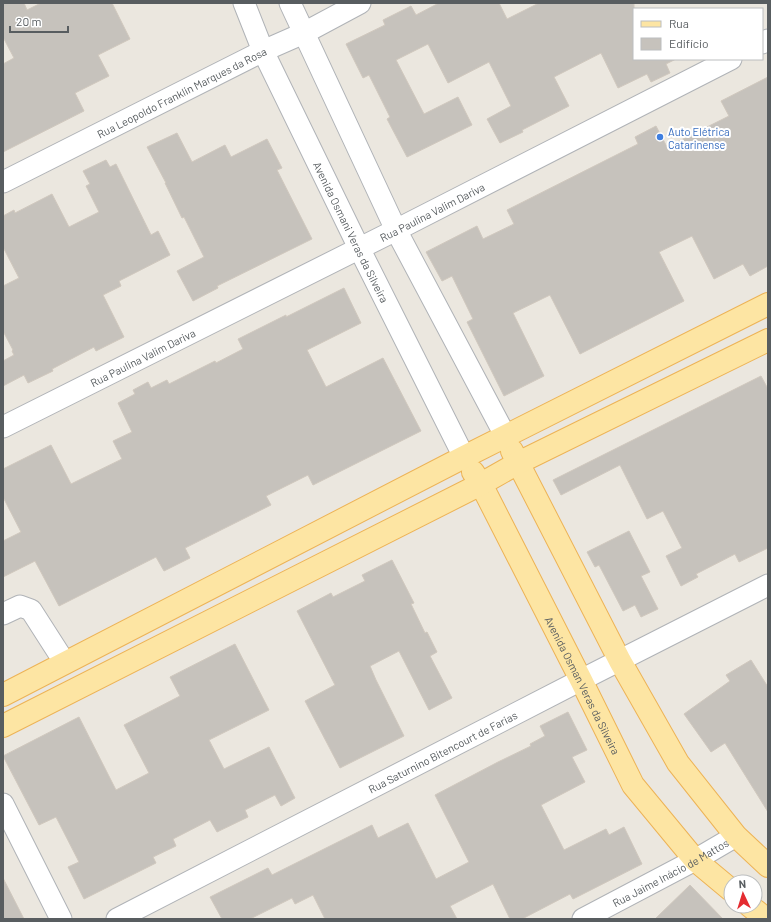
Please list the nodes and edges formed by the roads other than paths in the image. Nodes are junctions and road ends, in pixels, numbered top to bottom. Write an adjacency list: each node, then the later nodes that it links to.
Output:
1 (244, 3): 5 (street, Avenida Osmani Veras da Silveira)
2 (290, 3): 4 (street)
3 (360, 3): 4 (street, Rua Leopoldo Franklin Marques da Rosa)
4 (304, 33): 5 (street, Rua Leopoldo Franklin Marques da Rosa); 8 (street)
5 (263, 51): 7 (street, Rua Leopoldo Franklin Marques da Rosa); 9 (street, Avenida Osmani Veras da Silveira)
6 (729, 60): 8 (street, Rua Paulina Valim Dariva)
7 (3, 182)
8 (396, 230): 9 (street, Rua Paulina Valim Dariva); 13 (street)
9 (359, 248): 12 (street, Rua Paulina Valim Dariva); 14 (street, Avenida Osmani Veras da Silveira)
10 (768, 304): 13 (main road)
11 (768, 340): 15 (main road)
12 (3, 427)
13 (506, 437): 14 (main road); 15 (main road)
14 (464, 458): 16 (main road, Avenida Osman Veras da Silveira); 20 (main road)
15 (518, 463): 16 (main road); 19 (main road)
16 (481, 484): 21 (main road, Avenida Osman Veras da Silveira); 23 (main road)
17 (768, 585): 19 (street, Rua Saturnino Bitencourt de Farias)
18 (3, 614): 20 (street)
19 (620, 661): 21 (street, Rua Saturnino Bitencourt de Farias); 25 (main road)
20 (65, 663): 22 (main road)
21 (581, 680): 26 (main road, Avenida Osman Veras da Silveira); 30 (street, Rua Saturnino Bitencourt de Farias)
22 (3, 695)
23 (3, 726)
24 (3, 804): 29 (street)
25 (736, 836): 26 (street, Rua Jaime Inácio de Mattos); 27 (main road)
26 (695, 860): 28 (main road, Avenida Osman Veras da Silveira); 31 (street, Rua Jaime Inácio de Mattos)
27 (768, 866)
28 (723, 883)
29 (61, 919)
30 (117, 919)
31 (583, 919)

